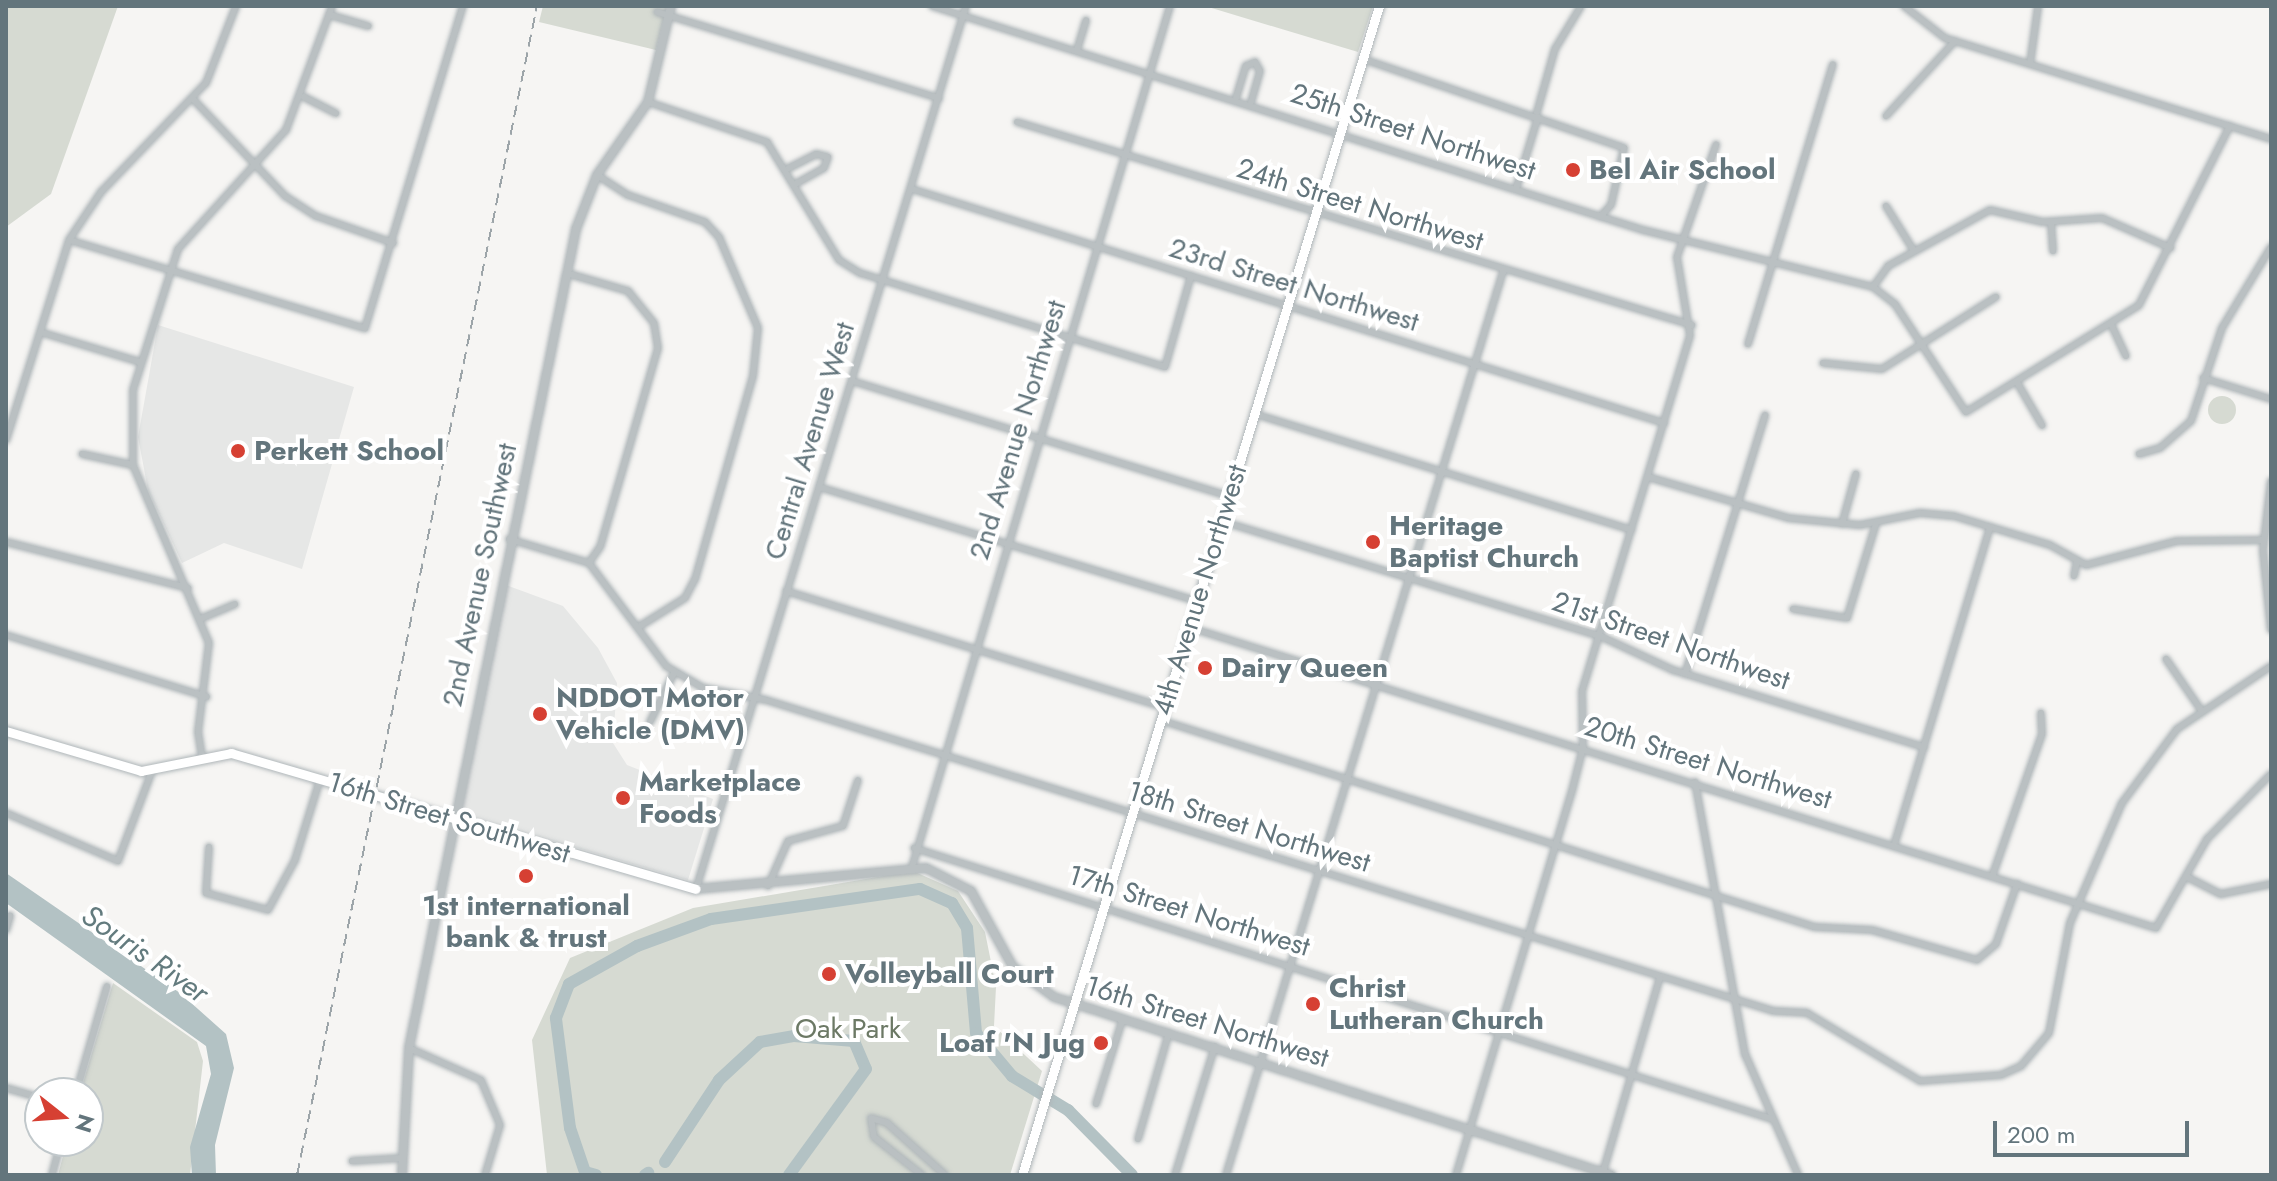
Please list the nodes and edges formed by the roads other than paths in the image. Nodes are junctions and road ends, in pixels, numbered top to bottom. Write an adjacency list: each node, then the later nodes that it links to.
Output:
1 (236, 6): 26 (street)
2 (332, 6): 13 (street)
3 (463, 6): 50 (street)
4 (932, 6): 14 (street, 25th Street Northwest)
5 (966, 6): 14 (street, Central Avenue West)
6 (1170, 6): 22 (street, 2nd Avenue Northwest)
7 (1379, 6): 19 (main road, 4th Avenue Northwest)
8 (1581, 6): 30 (street)
9 (1904, 6): 17 (street)
10 (2038, 6): 20 (street)
11 (671, 10): 12 (street); 24 (street); 27 (street, 2nd Avenue Southwest)
12 (657, 12)
13 (330, 15): 16 (street); 23 (street)
14 (963, 16): 18 (street, 25th Street Northwest); 24 (street, Central Avenue West)
15 (1086, 20): 18 (street)
16 (368, 26)
17 (1955, 41): 20 (street); 31 (street)
18 (1077, 50): 22 (street, 25th Street Northwest)
19 (1363, 59): 30 (street); 34 (main road, 4th Avenue Northwest)
20 (2030, 64): 33 (street)
21 (1833, 65): 56 (street)
22 (1150, 71): 25 (street, 25th Street Northwest); 37 (street, 2nd Avenue Northwest)
23 (304, 97): 29 (street); 38 (street)
24 (939, 98): 42 (street, Central Avenue West)
25 (1236, 98): 28 (street, 25th Street Northwest); 28 (street, 25th Street Northwest)
26 (193, 99): 38 (street); 48 (street)
27 (648, 102): 39 (street); 40 (street, 2nd Avenue Southwest)
28 (1251, 102): 34 (street, 25th Street Northwest)
29 (336, 113)
30 (1538, 115): 43 (street); 46 (street)
31 (1886, 116)
32 (1017, 122): 37 (street, 24th Street Northwest)
33 (2230, 126): 35 (street); 53 (street)
34 (1341, 132): 43 (street, 25th Street Northwest); 45 (main road, 4th Avenue Northwest)
35 (2271, 139)
36 (1716, 145): 49 (street)
37 (1124, 155): 45 (street, 24th Street Northwest); 51 (street, 2nd Avenue Northwest)
38 (257, 166): 50 (street); 57 (street)
39 (789, 168): 41 (street); 41 (street)
40 (597, 175): 59 (street, 2nd Avenue Southwest); 114 (street)
41 (797, 183): 61 (street)
42 (912, 189): 51 (street, 23rd Street Northwest); 61 (street, Central Avenue West)
43 (1516, 189): 46 (street, 25th Street Northwest)
44 (1886, 206): 54 (street)
45 (1315, 214): 58 (street, 24th Street Northwest); 64 (main road, 4th Avenue Northwest)
46 (1600, 217): 49 (street, 25th Street Northwest)
47 (2051, 222): 53 (street); 54 (street); 55 (street)
48 (69, 240): 57 (street); 67 (street)
49 (1687, 242): 56 (street, 25th Street Northwest); 65 (street)
50 (393, 243): 57 (street)
51 (1096, 247): 60 (street, 23rd Street Northwest); 68 (street, 2nd Avenue Northwest)
52 (2271, 247): 75 (street)
53 (2171, 248): 66 (street)
54 (1914, 251): 62 (street)
55 (2053, 251)
56 (1774, 261): 62 (street, 25th Street Northwest); 69 (street)
57 (168, 272): 72 (street)
58 (1503, 272): 65 (street, 24th Street Northwest); 74 (street)
59 (566, 273): 100 (street, 2nd Avenue Southwest); 105 (street)
60 (1191, 276): 64 (street, 23rd Street Northwest); 68 (street)
61 (884, 280): 68 (street); 76 (street, Central Avenue West)
62 (1873, 287): 70 (street, 25th Street Northwest)
63 (1996, 297): 70 (street)
64 (1288, 306): 74 (street, 23rd Street Northwest); 79 (main road, 4th Avenue Northwest)
65 (1692, 325): 81 (street)
66 (2112, 326): 71 (street); 77 (street)
67 (40, 332): 72 (street); 84 (street)
68 (1069, 338): 83 (street, 2nd Avenue Northwest)
69 (1748, 344)
70 (1923, 344): 73 (street); 77 (street, 25th Street Northwest)
71 (2126, 356)
72 (140, 362): 87 (street)
73 (1823, 363)
74 (1475, 364): 81 (street, 23rd Street Northwest); 88 (street)
75 (2203, 378): 78 (street); 86 (street)
76 (852, 381): 83 (street); 92 (street, Central Avenue West)
77 (2018, 384): 82 (street)
78 (2271, 399)
79 (1255, 414): 88 (street); 93 (main road, 4th Avenue Northwest)
80 (1765, 415): 94 (street)
81 (1664, 423): 90 (street)
82 (2042, 425)
83 (1039, 438): 93 (street); 103 (street, 2nd Avenue Northwest)
84 (6, 440)
85 (82, 454): 87 (street)
86 (2139, 454)
87 (133, 465): 108 (street)
88 (1442, 471): 99 (street); 107 (street)
89 (1856, 474): 96 (street)
90 (1648, 477): 94 (street); 99 (street)
91 (2271, 481): 101 (street)
92 (819, 487): 103 (street); 109 (street, Central Avenue West)
93 (1229, 496): 95 (main road, 4th Avenue Northwest)
94 (1737, 506): 96 (street); 123 (street)
95 (1221, 521): 107 (street, 21st Street Northwest); 110 (main road, 4th Avenue Northwest)
96 (1842, 524): 97 (street)
97 (1876, 524): 98 (street); 112 (street)
98 (1990, 527): 104 (street); 133 (street)
99 (1632, 530): 118 (street)
100 (509, 539): 105 (street); 145 (street, 2nd Avenue Southwest)
101 (2263, 540): 104 (street); 116 (street)
102 (6, 542): 108 (street)
103 (1007, 543): 110 (street); 119 (street, 2nd Avenue Northwest)
104 (2077, 561): 106 (street)
105 (589, 563): 114 (street)
106 (2074, 576)
107 (1411, 578): 118 (street, 21st Street Northwest); 124 (street)
108 (188, 588): 113 (street)
109 (786, 591): 119 (street); 126 (street, Central Avenue West)
110 (1196, 601): 115 (main road, 4th Avenue Northwest)
111 (235, 604): 113 (street)
112 (1793, 609)
113 (200, 619): 125 (street)
114 (640, 626): 122 (street)
115 (1188, 627): 124 (street, 20th Street Northwest); 127 (main road, 4th Avenue Northwest)
116 (2271, 630)
117 (6, 635): 125 (street)
118 (1600, 636): 123 (street, 21st Street Northwest); 134 (street)
119 (975, 650): 127 (street); 135 (street, 2nd Avenue Northwest)
120 (2166, 659): 128 (street)
121 (2271, 666): 128 (street, 18th Street Northwest)
122 (674, 673): 126 (street, 18th Street Northwest); 131 (street)
123 (1685, 674): 133 (street, 21st Street Northwest)
124 (1379, 685): 134 (street, 20th Street Northwest); 139 (street)
125 (207, 697): 136 (street)
126 (753, 701): 135 (street, 18th Street Northwest); 157 (street, Central Avenue West)
127 (1163, 707): 130 (main road, 4th Avenue Northwest)
128 (2201, 710): 159 (street, 18th Street Northwest)
129 (2041, 713): 152 (street)
130 (1160, 720): 139 (street); 144 (main road, 4th Avenue Northwest)
131 (650, 722)
132 (6, 731): 137 (main road)
133 (1924, 747): 146 (street)
134 (1583, 748): 142 (street, 20th Street Northwest); 147 (street)
135 (942, 756): 144 (street, 18th Street Northwest); 149 (street, 2nd Avenue Northwest)
136 (202, 757): 137 (main road, 16th Street Southwest); 140 (main road, 16th Street Southwest)
137 (152, 771): 143 (street)
138 (2271, 774): 153 (street)
139 (1351, 776): 147 (street); 151 (street)
140 (320, 779): 145 (main road, 16th Street Southwest); 148 (street)
141 (858, 780): 156 (street)
142 (1695, 782): 146 (street, 20th Street Northwest); 158 (street)
143 (6, 813)
144 (1132, 813): 151 (street, 18th Street Northwest); 160 (main road, 4th Avenue Northwest)
145 (453, 820): 157 (main road, 16th Street Southwest); 173 (street, 2nd Avenue Southwest)
146 (1895, 842): 152 (street, 20th Street Northwest)
147 (1557, 843): 158 (street); 163 (street)
148 (209, 847)
149 (914, 848): 150 (street, 2nd Avenue Northwest); 160 (street, 17th Street Northwest)
150 (912, 867): 156 (street, 16th Street Northwest); 168 (street, 16th Street Northwest)
151 (1320, 872): 163 (street, 18th Street Northwest); 164 (street)
152 (1993, 874): 154 (street, 20th Street Northwest)
153 (2187, 877): 155 (street); 159 (street, 20th Street Northwest)
154 (2017, 884): 158 (street); 159 (street, 20th Street Northwest)
155 (2271, 884)
156 (768, 886): 157 (street, 16th Street Northwest)
157 (696, 889)
158 (1714, 894): 167 (street)
159 (2077, 905): 167 (street, 18th Street Northwest)
160 (1103, 909): 164 (street, 17th Street Northwest); 168 (main road, 4th Avenue Northwest)
161 (10, 916): 162 (street)
162 (6, 930)
163 (1529, 936): 165 (street, 18th Street Northwest); 170 (street)
164 (1291, 965): 170 (street, 17th Street Northwest); 174 (street)
165 (1660, 977): 167 (street, 18th Street Northwest); 175 (street)
166 (107, 986): 176 (street)
167 (1732, 998): 178 (street)
168 (1074, 1004): 169 (street, 16th Street Northwest); 188 (main road, 4th Avenue Northwest)
169 (1123, 1018): 171 (street, 16th Street Northwest); 177 (street)
170 (1501, 1031): 175 (street, 17th Street Northwest); 179 (street)
171 (1169, 1032): 172 (street, 16th Street Northwest); 180 (street)
172 (1215, 1046): 174 (street, 16th Street Northwest); 189 (street)
173 (409, 1048): 181 (street, 2nd Avenue Southwest); 185 (street)
174 (1262, 1061): 179 (street, 16th Street Northwest); 190 (street)
175 (1633, 1072): 178 (street, 17th Street Northwest); 183 (street)
176 (81, 1077)
177 (1096, 1104)
178 (1772, 1119): 192 (street)
179 (1471, 1129): 183 (street, 16th Street Northwest); 191 (street)
180 (1138, 1139)
181 (402, 1158): 182 (street); 184 (street, 2nd Avenue Southwest)
182 (352, 1161)
183 (1605, 1174)
184 (402, 1175)
185 (485, 1175)
186 (922, 1175): 187 (street)
187 (945, 1175)
188 (1022, 1175)
189 (1175, 1175)
190 (1226, 1175)
191 (1456, 1175)
192 (1798, 1175)

